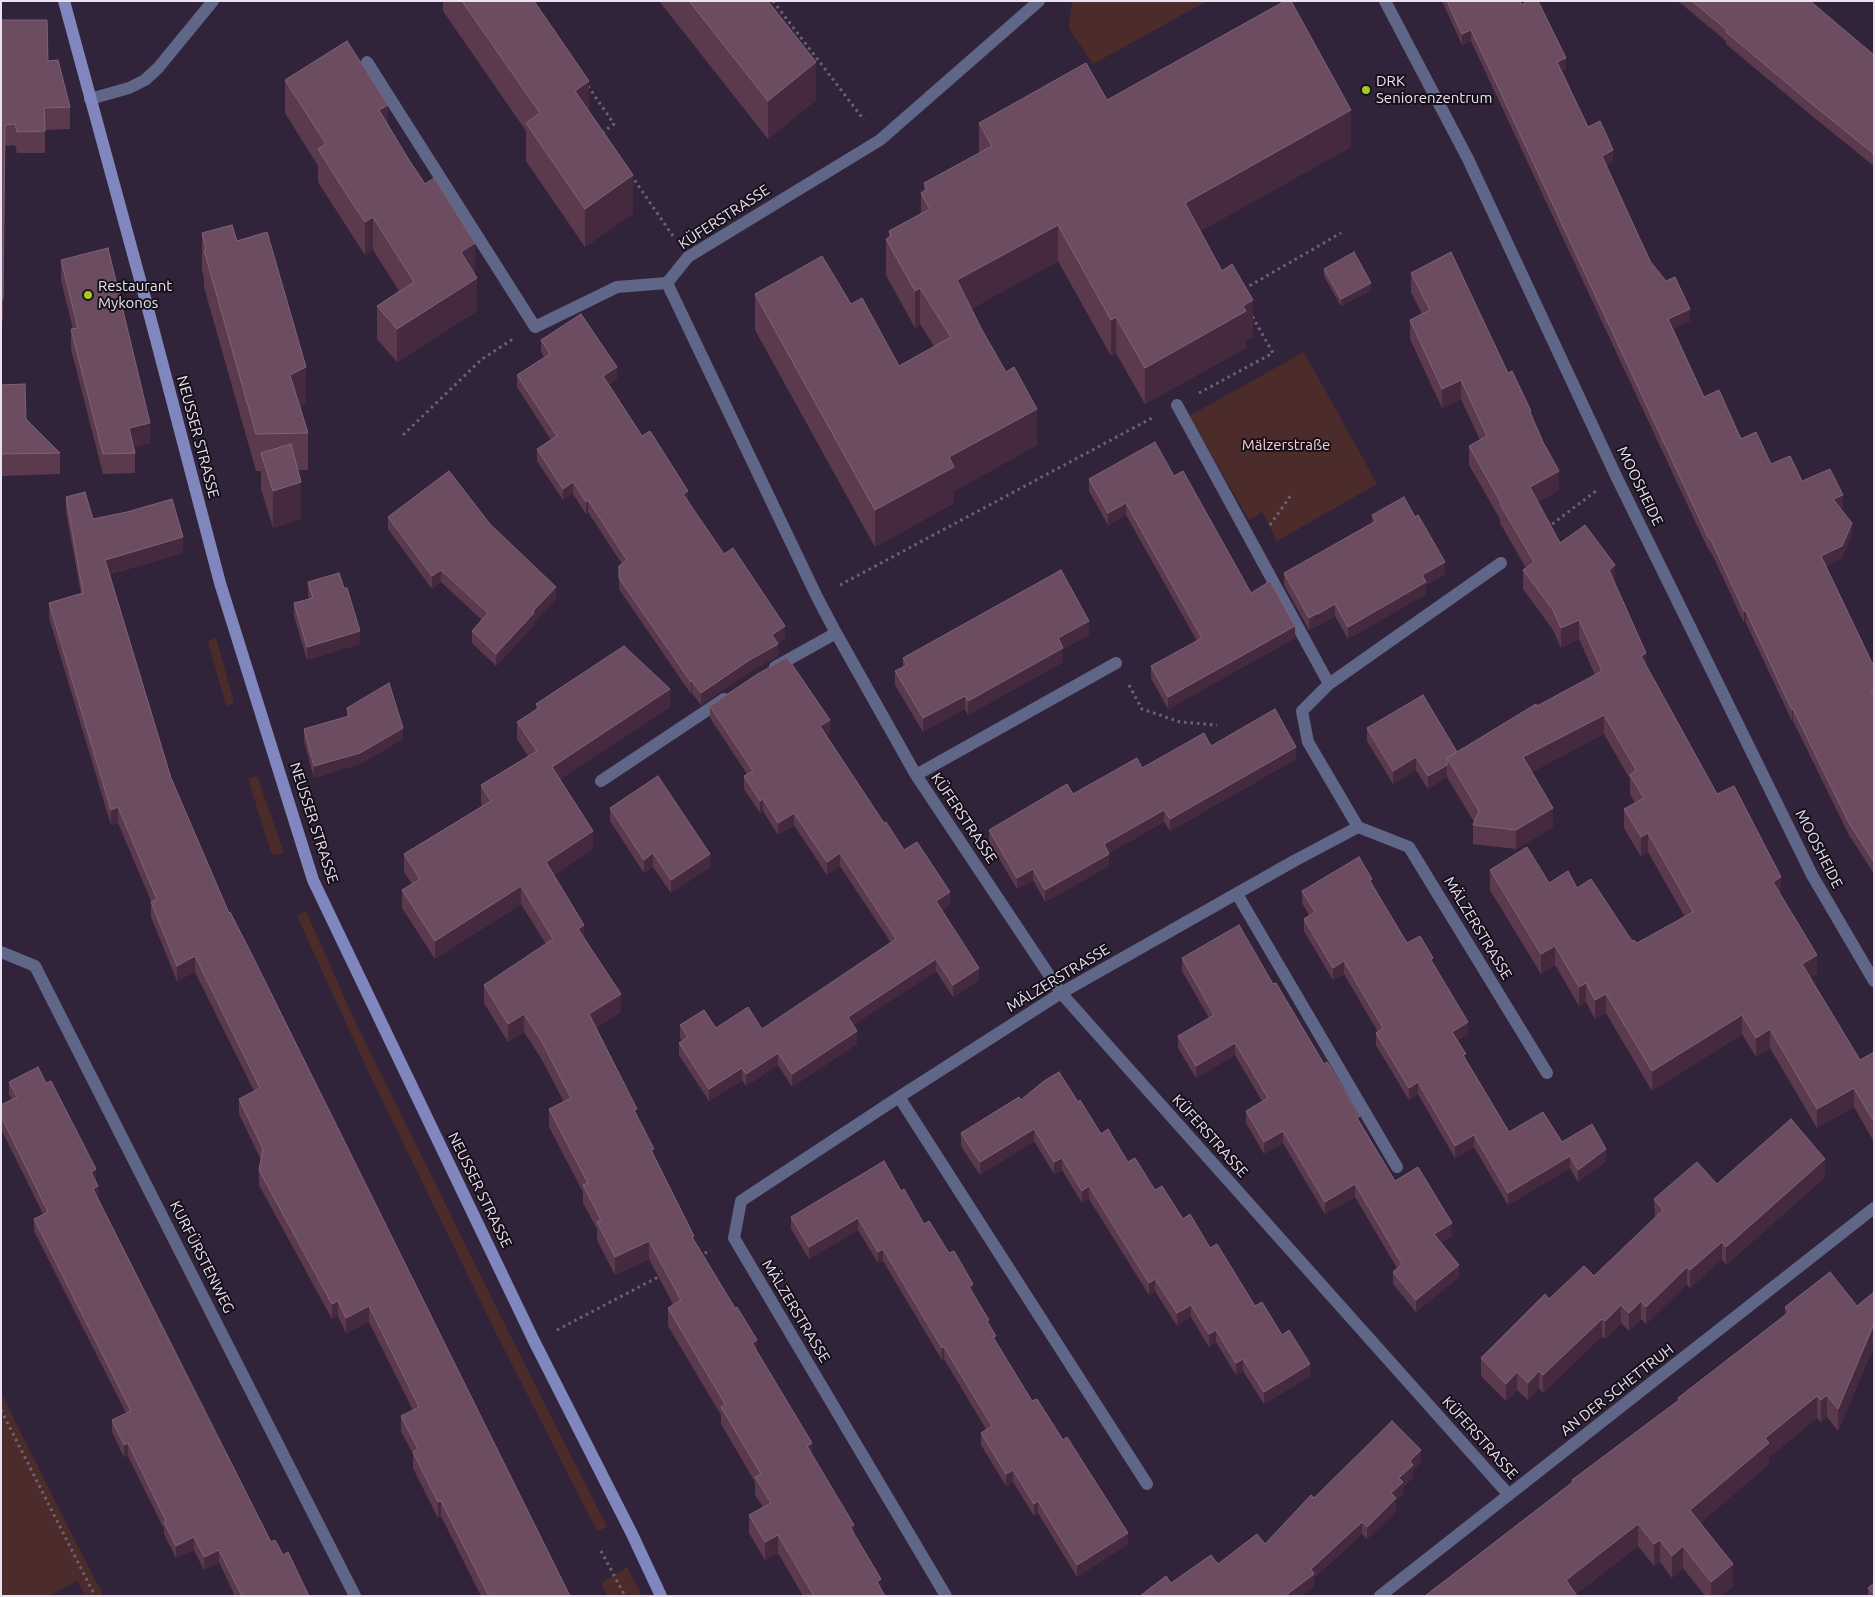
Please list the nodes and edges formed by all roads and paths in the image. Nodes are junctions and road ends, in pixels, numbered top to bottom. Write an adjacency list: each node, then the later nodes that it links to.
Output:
1 (64, 1): 8 (street, NEUSSER STRASSE)
2 (213, 1): 8 (street)
3 (773, 1): 10 (path)
4 (1039, 1): 10 (street, KÜFERSTRASSE)
5 (1385, 1): 20 (street, MOOSHEIDE)
6 (367, 62): 17 (street)
7 (587, 86): 9 (path)
8 (90, 99): 46 (street, NEUSSER STRASSE)
9 (607, 140)
10 (880, 140): 13 (street, KÜFERSTRASSE)
11 (629, 172): 13 (path)
12 (1341, 233): 15 (path)
13 (688, 257): 14 (street, KÜFERSTRASSE)
14 (667, 283): 17 (street); 25 (street, KÜFERSTRASSE)
15 (1239, 291)
16 (1247, 307): 18 (path)
17 (535, 327): 19 (path)
18 (1177, 405): 23 (street); 25 (path)
19 (403, 435)
20 (1616, 476): 22 (path); 37 (street, MOOSHEIDE)
21 (1291, 495): 23 (path)
22 (1539, 534)
23 (1255, 548): 29 (street)
24 (1501, 563): 29 (street)
25 (817, 597): 26 (street, KÜFERSTRASSE)
26 (836, 633): 28 (street); 32 (street, KÜFERSTRASSE)
27 (1116, 663): 31 (path); 32 (street, KÜFERSTRASSE)
28 (760, 676)
29 (1329, 684): 34 (street)
30 (736, 691): 33 (street)
31 (1217, 725)
32 (916, 775): 38 (street, KÜFERSTRASSE)
33 (601, 781)
34 (1358, 827): 35 (street, MÄLZERSTRASSE); 39 (street, MÄLZERSTRASSE)
35 (1237, 894): 38 (street, MÄLZERSTRASSE); 41 (street)
36 (1, 952): 52 (street, KURFÜRSTENWEG)
37 (1874, 981)
38 (1061, 994): 40 (street, MÄLZERSTRASSE); 49 (street, KÜFERSTRASSE)
39 (1547, 1073)
40 (899, 1096): 43 (street, MÄLZERSTRASSE); 48 (street)
41 (1397, 1167)
42 (1874, 1208): 49 (street, AN DER SCHETTRUH)
43 (734, 1238): 44 (path); 55 (street, MÄLZERSTRASSE)
44 (690, 1261)
45 (664, 1274): 46 (path)
46 (534, 1341): 54 (street, NEUSSER STRASSE)
47 (1, 1410): 51 (path)
48 (1147, 1484)
49 (1509, 1495): 56 (street, AN DER SCHETTRUH)
50 (601, 1551): 53 (path)
51 (95, 1596)
52 (356, 1596)
53 (625, 1596)
54 (660, 1596)
55 (946, 1596)
56 (1380, 1596)

